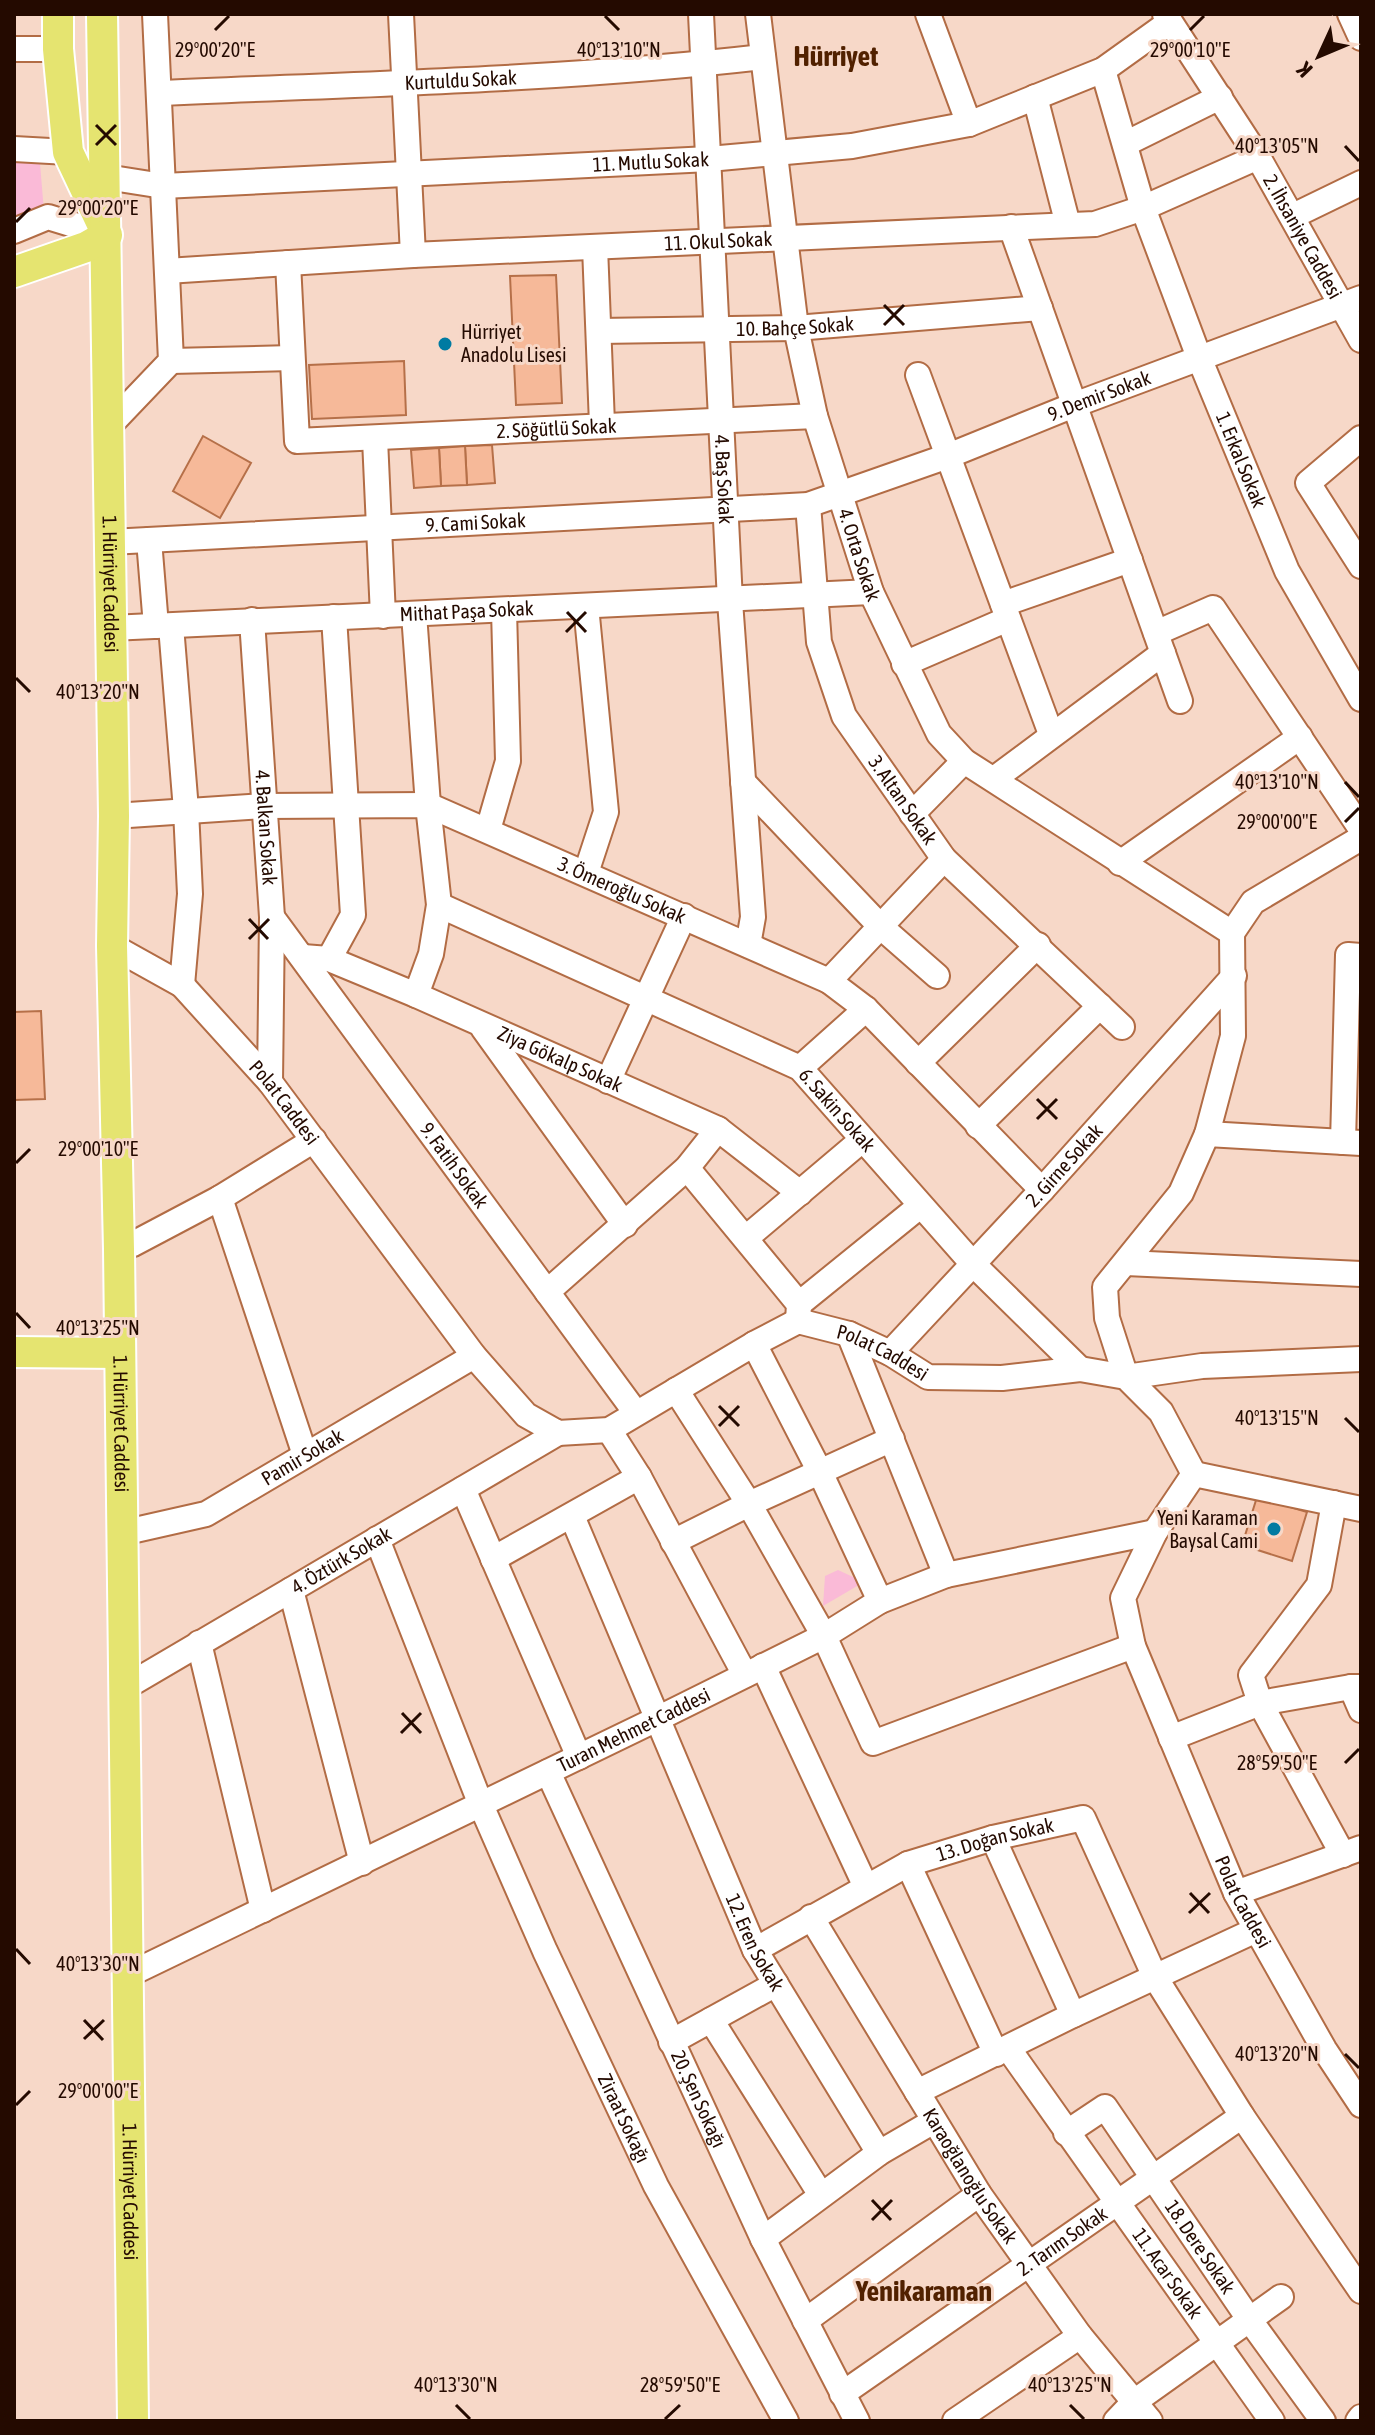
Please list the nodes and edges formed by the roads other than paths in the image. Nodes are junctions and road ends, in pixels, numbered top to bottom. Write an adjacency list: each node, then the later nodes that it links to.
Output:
1 (58, 14): 12 (main road, 1. Hürriyet Caddesi)
2 (102, 14): 28 (main road, 1. Hürriyet Caddesi)
3 (155, 14): 17 (street)
4 (401, 14): 16 (street)
5 (701, 14): 14 (street, 4. Baş Sokak)
6 (758, 14): 13 (street, 4. Orta Sokak)
7 (928, 14): 20 (street)
8 (1350, 14): 10 (street)
9 (1167, 18): 15 (street, 11. Mutlu Sokak); 19 (street, 2. İhsaniye Caddesi)
10 (1361, 38)
11 (14, 49): 12 (street)
12 (58, 49): 23 (main road, 1. Hürriyet Caddesi)
13 (763, 57): 14 (street, Kurtuldu Sokak); 24 (street, 4. Orta Sokak)
14 (704, 64): 16 (street, Kurtuldu Sokak); 26 (street, 4. Baş Sokak)
15 (1103, 70): 18 (street, 11. Mutlu Sokak); 21 (street, 1. Erkal Sokak)
16 (404, 82): 17 (street, Kurtuldu Sokak); 27 (street)
17 (159, 93): 30 (street)
18 (1035, 97): 20 (street, 11. Mutlu Sokak); 33 (street)
19 (1220, 97): 21 (street); 25 (street, 2. İhsaniye Caddesi)
20 (969, 124): 24 (street, 11. Mutlu Sokak)
21 (1125, 144): 31 (street, 1. Erkal Sokak)
22 (14, 149): 23 (street)
23 (68, 152): 38 (main road, 1. Hürriyet Caddesi)
24 (775, 153): 26 (street, 11. Mutlu Sokak); 36 (street, 4. Orta Sokak)
25 (1258, 157): 31 (street, 11. Okul Sokak); 32 (street, 2. İhsaniye Caddesi)
26 (709, 159): 27 (street, 11. Mutlu Sokak); 37 (street, 4. Baş Sokak)
27 (408, 173): 30 (street, 11. Mutlu Sokak); 40 (street)
28 (106, 177): 30 (street, 11. Mutlu Sokak); 38 (main road, 1. Hürriyet Caddesi)
29 (1361, 183): 32 (street)
30 (163, 186): 42 (street)
31 (1143, 208): 33 (street, 11. Okul Sokak); 52 (street, 1. Erkal Sokak)
32 (1293, 216): 45 (street, 2. İhsaniye Caddesi)
33 (1068, 225): 34 (street, 11. Okul Sokak)
34 (1011, 227): 36 (street, 11. Okul Sokak); 46 (street)
35 (14, 231): 38 (street)
36 (785, 238): 37 (street, 11. Okul Sokak); 47 (street, 4. Orta Sokak)
37 (710, 242): 39 (street, 11. Okul Sokak); 49 (street, 4. Baş Sokak)
38 (107, 247): 43 (main road); 44 (main road); 59 (main road, 1. Hürriyet Caddesi)
39 (595, 247): 40 (street, 11. Okul Sokak); 48 (street)
40 (413, 255): 41 (street, 11. Okul Sokak)
41 (288, 263): 42 (street, 11. Okul Sokak); 51 (street)
42 (167, 271): 53 (street)
43 (14, 272)
44 (14, 289)
45 (1351, 302): 50 (street, 2. İhsaniye Caddesi); 52 (street, 9. Demir Sokak)
46 (1040, 308): 47 (street, 10. Bahçe Sokak); 55 (street)
47 (796, 328): 49 (street, 10. Bahçe Sokak); 56 (street, 4. Orta Sokak)
48 (599, 331): 49 (street, 10. Bahçe Sokak); 58 (street)
49 (714, 331): 57 (street, 4. Baş Sokak)
50 (1361, 340)
51 (292, 358): 53 (street); 61 (street, 2. Söğütlü Sokak)
52 (1200, 360): 55 (street, 9. Demir Sokak); 85 (street, 1. Erkal Sokak)
53 (171, 361): 59 (street)
54 (918, 375): 62 (street)
55 (1074, 405): 62 (street, 9. Demir Sokak); 69 (street)
56 (815, 416): 57 (street, 2. Söğütlü Sokak); 63 (street, 4. Orta Sokak)
57 (720, 420): 58 (street, 2. Söğütlü Sokak); 65 (street, 4. Baş Sokak)
58 (602, 424): 61 (street, 2. Söğütlü Sokak)
59 (108, 427): 68 (main road, 1. Hürriyet Caddesi)
60 (1361, 438): 70 (street)
61 (375, 439): 66 (street)
62 (948, 456): 63 (street, 9. Demir Sokak); 76 (street)
63 (840, 496): 64 (street, 9. Cami Sokak); 71 (street, 4. Orta Sokak)
64 (808, 505): 65 (street, 9. Cami Sokak); 72 (street, 3. Altan Sokak)
65 (725, 511): 66 (street, 9. Cami Sokak); 73 (street, 4. Baş Sokak)
66 (379, 528): 67 (street, 9. Cami Sokak); 78 (street)
67 (149, 540): 68 (street, 9. Cami Sokak); 81 (street)
68 (110, 542): 82 (main road, 1. Hürriyet Caddesi)
69 (1130, 560): 76 (street); 83 (street)
70 (1361, 566)
71 (871, 592): 72 (street, Mithat Paşa Sokak); 84 (street, 4. Orta Sokak)
72 (816, 596): 73 (street, Mithat Paşa Sokak); 96 (street, 3. Altan Sokak)
73 (730, 601): 74 (street, Mithat Paşa Sokak); 91 (street, 4. Baş Sokak)
74 (586, 606): 75 (street, Mithat Paşa Sokak); 103 (street)
75 (504, 610): 77 (street, Mithat Paşa Sokak); 99 (street)
76 (1006, 611): 84 (street); 87 (street)
77 (414, 614): 78 (street, Mithat Paşa Sokak); 93 (street)
78 (383, 616): 79 (street, Mithat Paşa Sokak)
79 (334, 617): 80 (street, Mithat Paşa Sokak); 92 (street)
80 (252, 620): 81 (street, Mithat Paşa Sokak); 94 (street, 4. Balkan Sokak)
81 (163, 626): 82 (street, Mithat Paşa Sokak); 95 (street)
82 (111, 628): 97 (main road, 1. Hürriyet Caddesi)
83 (1159, 643): 86 (street); 87 (street); 88 (street)
84 (904, 664): 89 (street, 4. Orta Sokak)
85 (1361, 699)
86 (1180, 701)
87 (1051, 734): 90 (street)
88 (1300, 737): 98 (street); 102 (street)
89 (964, 761): 90 (street, 4. Orta Sokak); 96 (street)
90 (994, 779): 102 (street, 4. Orta Sokak)
91 (743, 782): 107 (street); 109 (street, 4. Baş Sokak)
92 (346, 804): 93 (street, 3. Ömeroğlu Sokak); 94 (street, 3. Ömeroğlu Sokak); 114 (street)
93 (428, 805): 99 (street, 3. Ömeroğlu Sokak); 104 (street)
94 (264, 806): 95 (street, 3. Ömeroğlu Sokak); 106 (street, 4. Balkan Sokak)
95 (186, 810): 97 (street, 3. Ömeroğlu Sokak); 118 (street)
96 (912, 814): 101 (street, 3. Altan Sokak)
97 (114, 816): 111 (main road, 1. Hürriyet Caddesi)
98 (1361, 829)
99 (488, 830): 103 (street, 3. Ömeroğlu Sokak)
100 (1361, 838): 108 (street)
101 (944, 859): 107 (street); 110 (street, 3. Altan Sokak)
102 (1120, 863): 108 (street, 4. Orta Sokak)
103 (586, 873): 105 (street, 3. Ömeroğlu Sokak)
104 (439, 905): 119 (street); 120 (street, 6. Sakin Sokak)
105 (684, 916): 109 (street, 3. Ömeroğlu Sokak); 120 (street)
106 (272, 917): 113 (street, 9. Fatih Sokak); 129 (street, 4. Balkan Sokak)
107 (881, 927): 115 (street); 117 (street)
108 (1232, 933): 116 (street)
109 (748, 945): 117 (street, 3. Ömeroğlu Sokak)
110 (1038, 945): 121 (street, 3. Altan Sokak); 126 (street)
111 (112, 946): 118 (street, Polat Caddesi); 143 (main road, 1. Hürriyet Caddesi)
112 (1354, 956): 125 (street)
113 (303, 957): 114 (street, Ziya Gökalp Sokak); 147 (street, 9. Fatih Sokak)
114 (329, 959): 119 (street, Ziya Gökalp Sokak)
115 (937, 976)
116 (1234, 976): 132 (street); 137 (street, 2. Girne Sokak)
117 (829, 981): 122 (street, 3. Ömeroğlu Sokak)
118 (182, 985): 129 (street, Polat Caddesi)
119 (416, 995): 123 (street, Ziya Gökalp Sokak)
120 (646, 999): 127 (street, 6. Sakin Sokak); 128 (street)
121 (1100, 1006): 124 (street, 3. Altan Sokak); 130 (street)
122 (866, 1009): 126 (street, 3. Ömeroğlu Sokak); 127 (street)
123 (482, 1026): 128 (street, Ziya Gökalp Sokak); 141 (street)
124 (1122, 1027)
125 (1353, 1053): 135 (street)
126 (918, 1063): 130 (street, 3. Ömeroğlu Sokak)
127 (800, 1068): 134 (street, 6. Sakin Sokak)
128 (608, 1081): 131 (street, Ziya Gökalp Sokak)
129 (270, 1082): 133 (street, Polat Caddesi)
130 (978, 1126): 137 (street, 3. Ömeroğlu Sokak)
131 (718, 1129): 136 (street); 138 (street, Ziya Gökalp Sokak)
132 (1207, 1134): 135 (street); 144 (street)
133 (314, 1140): 139 (street); 154 (street, Polat Caddesi)
134 (862, 1140): 138 (street); 140 (street, 6. Sakin Sokak)
135 (1352, 1142)
136 (687, 1168): 141 (street); 142 (street)
137 (1042, 1190): 145 (street, 2. Girne Sokak)
138 (800, 1193): 142 (street)
139 (220, 1198): 143 (street); 163 (street)
140 (920, 1206): 145 (street, 6. Sakin Sokak); 148 (street)
141 (625, 1225): 147 (street)
142 (746, 1238): 148 (street)
143 (119, 1249): 152 (main road, 1. Hürriyet Caddesi)
144 (1126, 1263): 146 (street); 157 (street)
145 (973, 1264): 153 (street, 2. Girne Sokak); 156 (street, 6. Sakin Sokak)
146 (1361, 1274)
147 (547, 1292): 159 (street, 9. Fatih Sokak)
148 (799, 1313): 149 (street, Polat Caddesi); 150 (street)
149 (849, 1334): 153 (street, Polat Caddesi); 162 (street)
150 (754, 1344): 158 (street); 164 (street)
151 (14, 1352): 152 (main road)
152 (120, 1353): 173 (main road, 1. Hürriyet Caddesi)
153 (890, 1353): 156 (street, Polat Caddesi)
154 (474, 1356): 161 (street, Polat Caddesi); 163 (street, Pamir Sokak)
155 (1361, 1359): 157 (street, Polat Caddesi)
156 (1080, 1369): 157 (street, Polat Caddesi)
157 (1126, 1377): 165 (street)
158 (676, 1390): 159 (street); 169 (street)
159 (636, 1413): 160 (street)
160 (609, 1430): 161 (street); 166 (street)
161 (558, 1433): 167 (street, 4. Öztürk Sokak)
162 (892, 1439): 164 (street); 177 (street)
163 (305, 1455): 173 (street, Pamir Sokak)
164 (820, 1472): 169 (street); 179 (street)
165 (1194, 1474): 168 (street); 172 (street, Polat Caddesi)
166 (639, 1477): 171 (street); 175 (street)
167 (463, 1489): 174 (street, 4. Öztürk Sokak); 176 (street)
168 (1334, 1503): 170 (street); 186 (street)
169 (749, 1504): 175 (street); 180 (street)
170 (1361, 1509)
171 (572, 1516): 176 (street); 188 (street, 12. Eren Sokak)
172 (1155, 1532): 177 (street, Turan Mehmet Caddesi); 182 (street, Polat Caddesi)
173 (122, 1533): 185 (main road, 1. Hürriyet Caddesi)
174 (377, 1539): 178 (street, 4. Öztürk Sokak); 192 (street, Ziraat Sokağı)
175 (673, 1542): 183 (street)
176 (493, 1559): 190 (street)
177 (946, 1575): 179 (street, Turan Mehmet Caddesi)
178 (291, 1590): 181 (street, 4. Öztürk Sokak); 195 (street)
179 (880, 1601): 180 (street, Turan Mehmet Caddesi)
180 (824, 1636): 182 (street); 183 (street, Turan Mehmet Caddesi)
181 (199, 1643): 185 (street, 4. Öztürk Sokak); 199 (street)
182 (1133, 1646): 189 (street, Polat Caddesi)
183 (754, 1670): 188 (street, Turan Mehmet Caddesi); 197 (street)
184 (1356, 1687): 186 (street); 187 (street)
185 (124, 1688): 203 (main road, 1. Hürriyet Caddesi)
186 (1260, 1703): 189 (street); 194 (street)
187 (1361, 1710)
188 (657, 1719): 190 (street, Turan Mehmet Caddesi); 202 (street, 12. Eren Sokak)
189 (1171, 1738): 198 (street, Polat Caddesi)
190 (579, 1757): 191 (street, Turan Mehmet Caddesi)
191 (548, 1772): 192 (street, Turan Mehmet Caddesi); 208 (street, 20. Şen Sokağı)
192 (481, 1805): 195 (street, Turan Mehmet Caddesi); 231 (street, Ziraat Sokağı)
193 (993, 1838): 196 (street, 13. Doğan Sokak); 204 (street, 13. Doğan Sokak); 206 (street)
194 (1352, 1852): 198 (street)
195 (362, 1863): 199 (street, Turan Mehmet Caddesi)
196 (908, 1864): 197 (street, 13. Doğan Sokak); 209 (street, 11. Acar Sokak)
197 (866, 1887): 200 (street, 13. Doğan Sokak)
198 (1236, 1893): 201 (street, Polat Caddesi)
199 (263, 1910): 203 (street, Turan Mehmet Caddesi)
200 (811, 1917): 202 (street, 13. Doğan Sokak); 210 (street, Karaoğlanoğlu Sokak)
201 (1256, 1930): 204 (street); 211 (street, Polat Caddesi)
202 (755, 1950): 205 (street, 12. Eren Sokak)
203 (128, 1975): 230 (main road, 1. Hürriyet Caddesi)
204 (1155, 1977): 206 (street); 212 (street)
205 (776, 1984): 207 (street); 215 (street, 12. Eren Sokak)
206 (1073, 2015): 209 (street)
207 (711, 2020): 208 (street); 218 (street)
208 (671, 2042): 220 (street, 20. Şen Sokağı)
209 (1002, 2051): 210 (street); 214 (street, 11. Acar Sokak)
210 (917, 2092): 213 (street, Karaoğlanoğlu Sokak)
211 (1361, 2105)
212 (1242, 2116): 216 (street, 2. Tarım Sokak); 222 (street)
213 (934, 2121): 215 (street); 217 (street, Karaoğlanoğlu Sokak)
214 (1066, 2133): 216 (street, 18. Dere Sokak); 219 (street, 11. Acar Sokak)
215 (879, 2153): 218 (street)
216 (1153, 2177): 219 (street, 2. Tarım Sokak); 224 (street, 18. Dere Sokak)
217 (979, 2194): 221 (street, Karaoğlanoğlu Sokak); 225 (street)
218 (821, 2195): 220 (street)
219 (1117, 2204): 221 (street, 2. Tarım Sokak); 227 (street, 11. Acar Sokak)
220 (763, 2239): 225 (street, 20. Şen Sokağı)
221 (1027, 2264): 226 (street, Karaoğlanoğlu Sokak); 228 (street, 2. Tarım Sokak)
222 (1361, 2291)
223 (1281, 2297): 224 (street)
224 (1249, 2319): 227 (street); 237 (street, 18. Dere Sokak)
225 (805, 2321): 228 (street, 20. Şen Sokağı)
226 (1080, 2336): 229 (street, Karaoğlanoğlu Sokak); 233 (street)
227 (1215, 2344): 229 (street); 236 (street, 11. Acar Sokak)
228 (842, 2394): 232 (street, 20. Şen Sokağı)
229 (1134, 2402): 234 (street); 235 (street, Karaoğlanoğlu Sokak)
230 (133, 2421)
231 (786, 2421)
232 (857, 2421)
233 (955, 2421)
234 (1116, 2421)
235 (1150, 2421)
236 (1272, 2421)
237 (1323, 2421)

